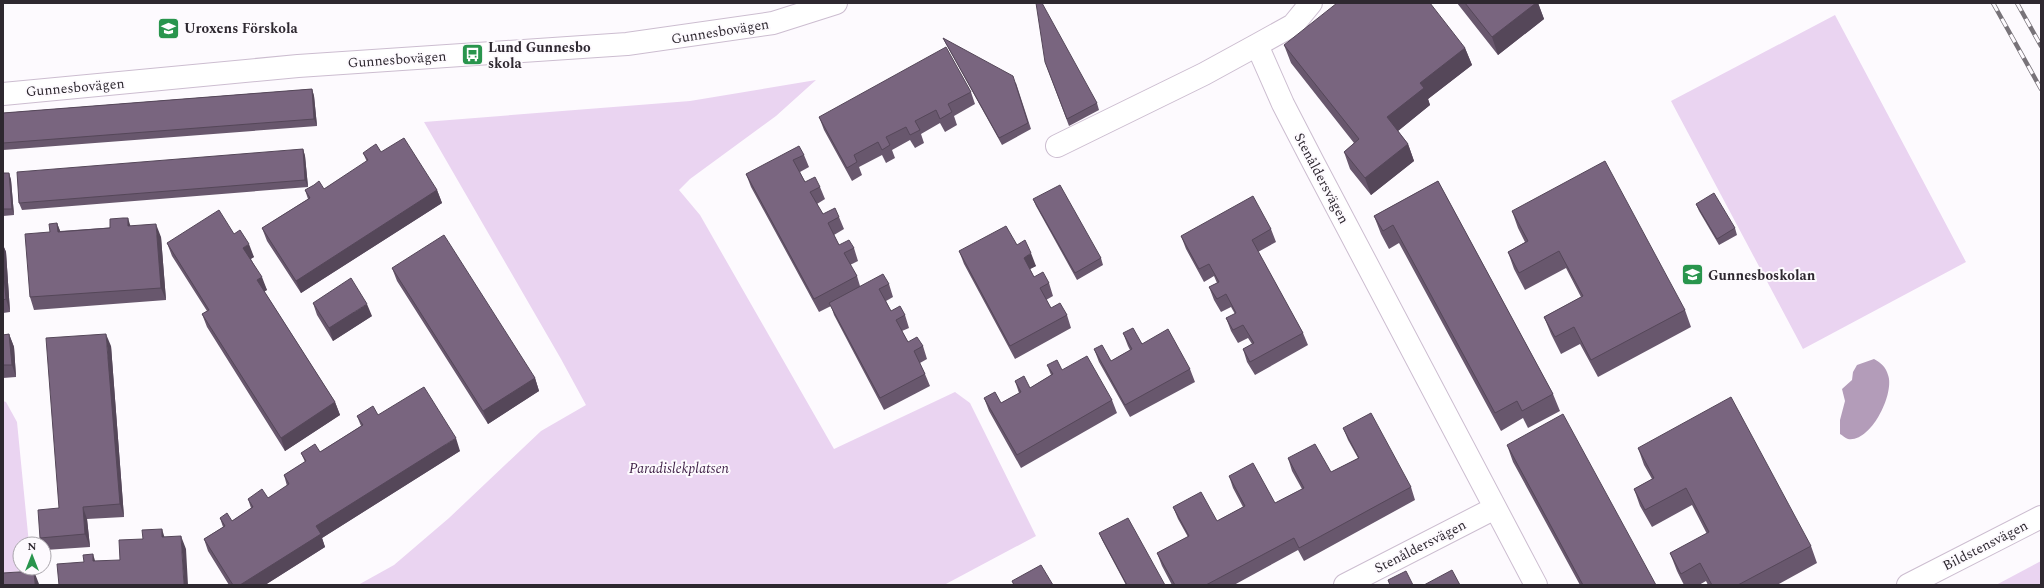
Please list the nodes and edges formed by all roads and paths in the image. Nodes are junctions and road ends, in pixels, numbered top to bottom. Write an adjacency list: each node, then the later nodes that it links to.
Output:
1 (836, 3): 4 (street, Gunnesbovägen)
2 (1311, 3): 3 (street)
3 (1257, 45): 5 (street); 6 (street, Stenåldersvägen)
4 (3, 94)
5 (1057, 146)
6 (1495, 508): 8 (street, Stenåldersvägen); 9 (street, Stenåldersvägen)
7 (2041, 517): 10 (street, Bildstensvägen)
8 (1345, 585)
9 (1536, 585)
10 (1908, 585)

